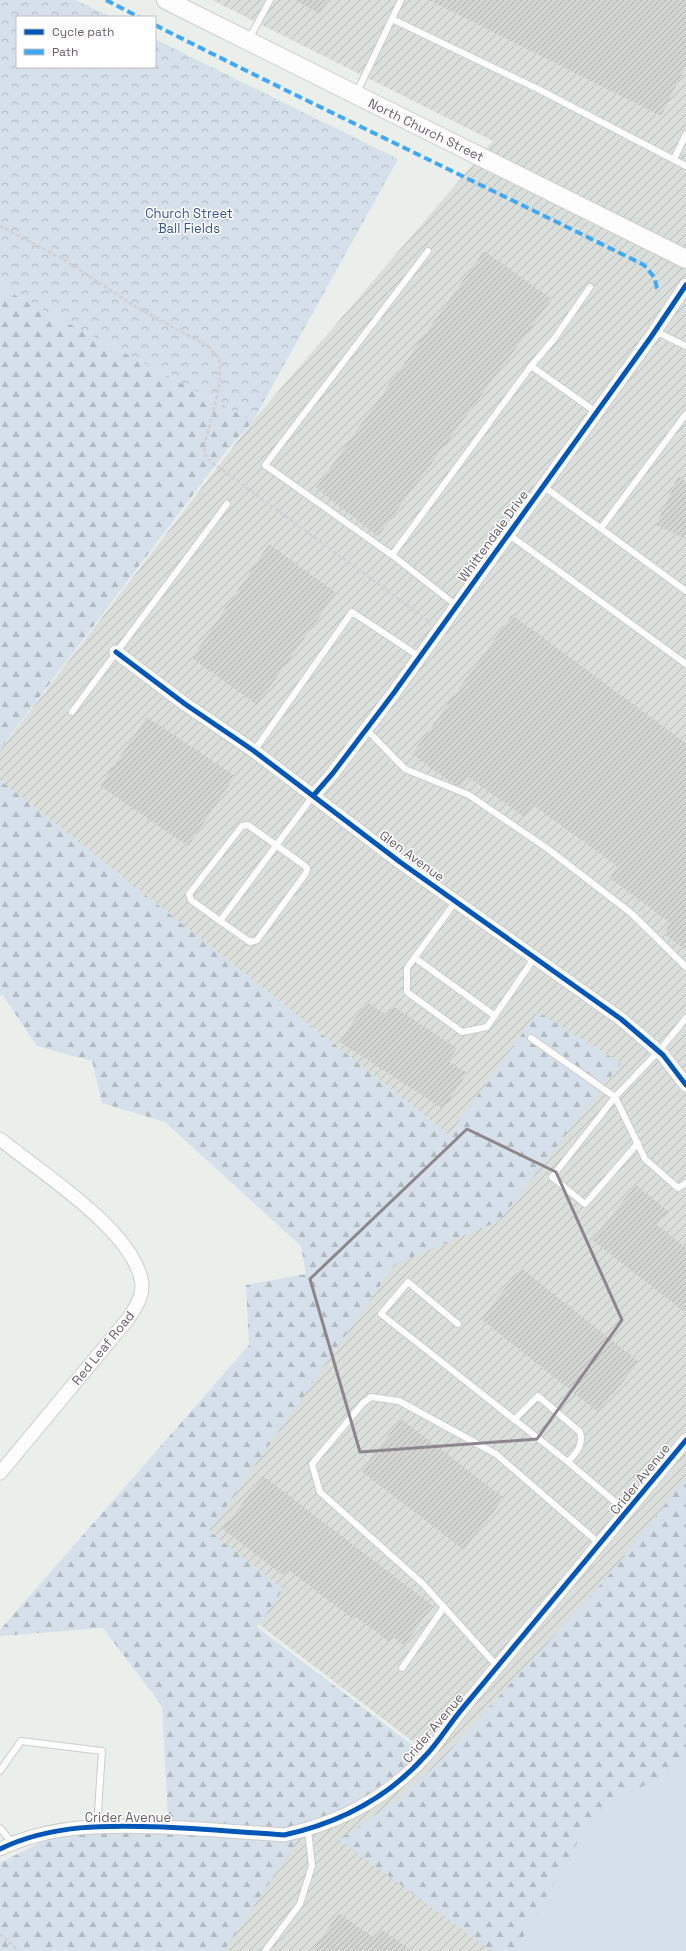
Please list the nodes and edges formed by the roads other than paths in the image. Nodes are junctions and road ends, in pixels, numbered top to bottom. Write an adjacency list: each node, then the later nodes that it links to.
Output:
1 (166, 0): 5 (main road, North Church Street)
2 (270, 0): 5 (lane)
3 (402, 0): 4 (lane)
4 (392, 19): 6 (lane); 8 (lane)
5 (248, 42): 6 (main road, North Church Street)
6 (356, 95): 11 (main road, North Church Street)
7 (686, 134): 8 (lane)
8 (674, 159): 9 (lane)
9 (686, 166)
10 (428, 251): 23 (lane)
11 (686, 259)
12 (686, 285): 14 (street, Whittendale Drive)
13 (590, 287): 16 (lane)
14 (655, 331): 15 (lane); 17 (street, Whittendale Drive)
15 (686, 346)
16 (531, 366): 17 (lane); 23 (lane)
17 (596, 412): 19 (street, Whittendale Drive)
18 (686, 414): 21 (lane)
19 (543, 486): 21 (lane); 22 (street, Whittendale Drive)
20 (227, 504): 26 (lane)
21 (601, 528): 24 (lane)
22 (508, 534): 25 (street, Whittendale Drive); 28 (lane)
23 (392, 555): 25 (lane)
24 (686, 591)
25 (457, 606): 27 (street, Whittendale Drive)
26 (116, 652): 29 (lane); 31 (street, Glen Avenue)
27 (420, 657): 30 (street, Whittendale Drive); 31 (lane)
28 (686, 664)
29 (72, 712)
30 (366, 729): 32 (street, Whittendale Drive); 38 (lane)
31 (254, 751): 32 (street, Glen Avenue)
32 (313, 796): 33 (lane); 34 (street, Glen Avenue)
33 (276, 844): 35 (lane); 35 (lane); 35 (lane)
34 (456, 902): 36 (street, Glen Avenue); 37 (lane)
35 (220, 920)
36 (535, 957): 39 (lane); 42 (street, Glen Avenue)
37 (415, 958): 39 (lane); 39 (lane)
38 (686, 967)
39 (494, 1016)
40 (686, 1018): 42 (lane)
41 (531, 1038): 44 (lane)
42 (659, 1051): 43 (street, Glen Avenue); 44 (lane)
43 (686, 1085)
44 (615, 1097): 46 (lane); 46 (lane)
45 (0, 1139): 52 (street, Red Leaf Road)
46 (638, 1143): 47 (lane)
47 (686, 1183)
48 (458, 1324): 49 (lane)
49 (514, 1420): 51 (lane); 51 (lane)
50 (686, 1440): 53 (street, Crider Avenue)
51 (568, 1462): 53 (lane)
52 (0, 1473)
53 (627, 1512): 54 (street, Crider Avenue)
54 (600, 1544): 55 (lane); 56 (street, Crider Avenue)
55 (444, 1607): 56 (lane); 57 (lane)
56 (498, 1667): 61 (street, Crider Avenue)
57 (402, 1668)
58 (0, 1771): 59 (lane)
59 (97, 1826): 61 (street, Crider Avenue); 62 (street, Crider Avenue)
60 (0, 1828): 62 (lane)
61 (308, 1830): 64 (lane)
62 (13, 1844): 63 (street, Crider Avenue)
63 (0, 1849)
64 (265, 1951)

